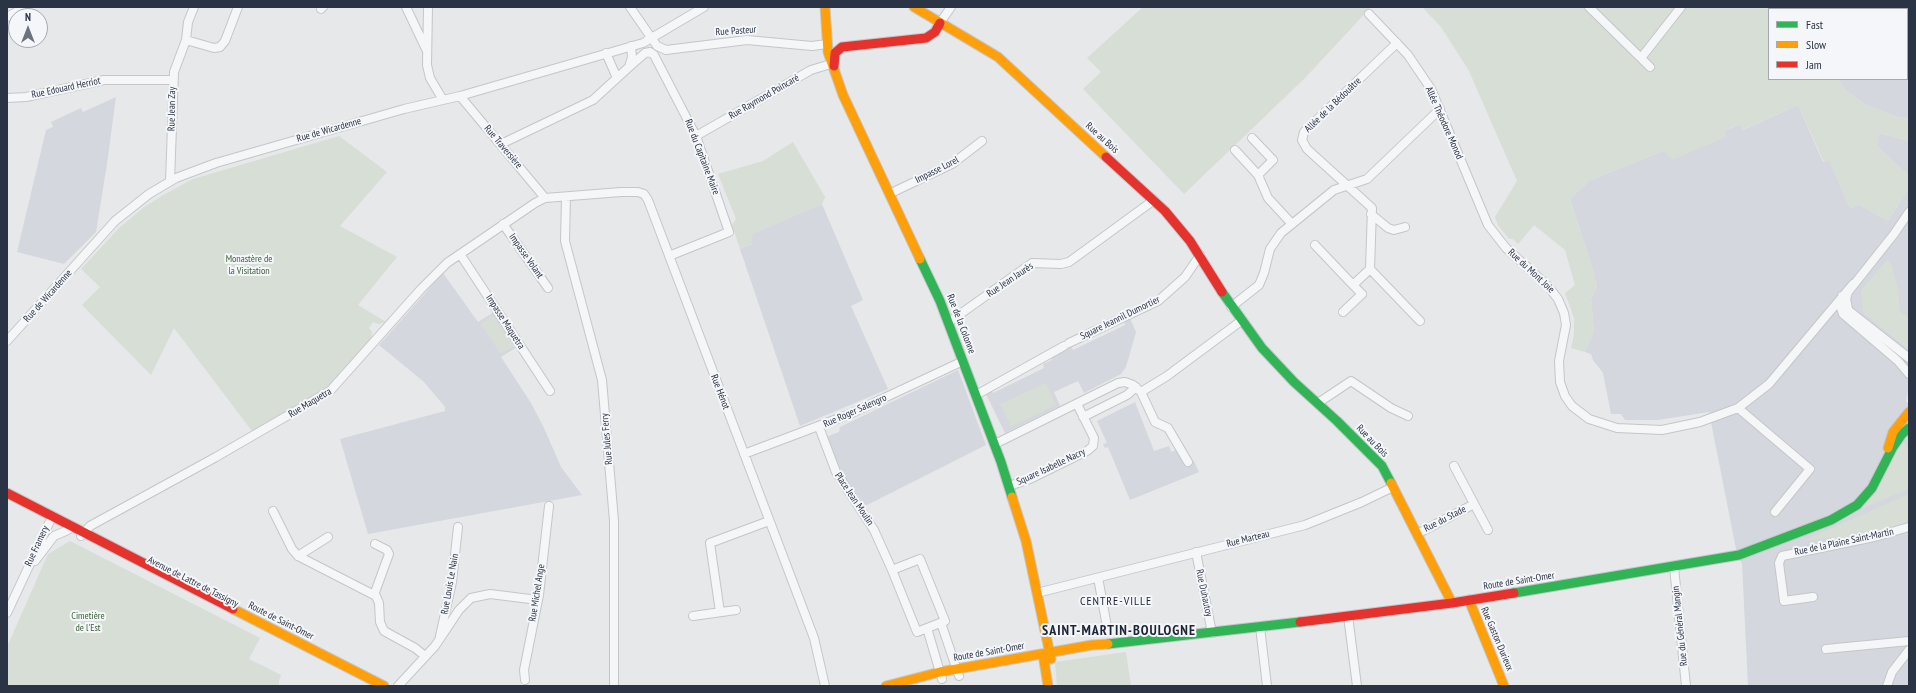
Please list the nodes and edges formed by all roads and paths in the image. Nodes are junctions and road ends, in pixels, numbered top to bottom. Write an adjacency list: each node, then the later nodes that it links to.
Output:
1 (25, 7): 14 (street)
2 (194, 7): 18 (street, Rue Jean Zay)
3 (238, 7): 18 (street)
4 (406, 7): 24 (street)
5 (428, 7): 24 (street)
6 (630, 7): 17 (street, Rue Pasteur)
7 (704, 7): 17 (street, Rue de Wicardenne)
8 (825, 7): 16 (main road, Rue de la Colonne)
9 (914, 7): 15 (main road, Rue au Bois)
10 (951, 7): 15 (street)
11 (1590, 7): 26 (street)
12 (1681, 7): 26 (street)
13 (1369, 14): 19 (street, Allée Théodore Monod)
14 (7, 17)
15 (940, 23): 23 (main road); 48 (main road, Rue au Bois)
16 (827, 33): 20 (main road, Rue de la Colonne); 23 (street)
17 (652, 38): 21 (street, Rue de Wicardenne); 22 (street, Rue Pasteur)
18 (186, 40): 32 (street, Rue Jean Zay)
19 (1397, 43): 36 (street, Allée Théodore Monod); 44 (street, Allée de la Bédouâtre)
20 (827, 44): 22 (street, Rue Pasteur); 27 (main road, Rue de la Colonne)
21 (631, 46): 25 (street, Rue de Wicardenne); 28 (street)
22 (814, 46): 30 (street)
23 (842, 47): 27 (main road)
24 (426, 50): 35 (street)
25 (606, 53): 31 (street); 33 (street, Rue de Wicardenne)
26 (1641, 58): 29 (street)
27 (833, 65): 30 (street, Rue Raymond Poincaré); 45 (main road, Rue de la Colonne)
28 (629, 67): 31 (street); 37 (street, Rue du Capitaine Maire)
29 (1650, 67)
30 (811, 70): 37 (street, Rue Raymond Poincaré)
31 (617, 78): 40 (street)
32 (173, 80): 34 (street, Rue Edouard Herriot); 43 (street, Rue Jean Zay)
33 (460, 96): 35 (street, Rue de Wicardenne); 40 (street, Rue Traversière)
34 (7, 98)
35 (443, 100): 43 (street, Rue de Wicardenne)
36 (1440, 109): 44 (street); 49 (street, Allée Théodore Monod)
37 (696, 136): 58 (street, Rue du Capitaine Maire)
38 (1252, 138): 42 (street)
39 (982, 142): 45 (street, Impasse Lorel)
40 (501, 144): 47 (street, Rue Traversière)
41 (1235, 150): 42 (street)
42 (1258, 175): 53 (street)
43 (170, 181): 74 (street, Rue de Wicardenne)
44 (1347, 186): 51 (street); 53 (street)
45 (889, 194): 72 (main road, Rue de la Colonne)
46 (566, 197): 47 (street, Rue Hénot); 58 (street, Rue Hénot); 147 (street, Rue Jules Ferry)
47 (545, 198): 52 (street, Rue Maquetra)
48 (1154, 200): 57 (main road, Rue au Bois); 72 (street, Rue Jean Jaurès)
49 (1478, 202): 83 (street, Rue du Mont Joie)
50 (1909, 212): 60 (street, Rue du Mont Joie)
51 (1371, 214): 54 (street); 59 (street)
52 (503, 224): 56 (street, Rue Maquetra); 62 (street, Impasse Volant)
53 (1292, 224): 65 (street)
54 (1405, 227)
55 (1315, 245): 61 (street)
56 (460, 254): 79 (street, Impasse Maquetra); 108 (street, Rue Maquetra)
57 (1200, 255): 65 (main road, Rue au Bois); 80 (street, Square Jeannil Dumortier)
58 (669, 256): 90 (street, Rue Hénot)
59 (1370, 269): 61 (street); 70 (street)
60 (1853, 284): 63 (street, Rue du Mont Joie); 67 (street, Rue du Mont Joie)
61 (1353, 285): 68 (street)
62 (548, 288)
63 (1842, 295): 64 (street); 66 (street, Rue du Mont Joie)
64 (1840, 306): 66 (street); 67 (street); 71 (street)
65 (1231, 307): 69 (main road, Rue au Bois)
66 (1831, 308): 73 (street, Rue du Mont Joie)
67 (1848, 309): 75 (street)
68 (1343, 312)
69 (1241, 320): 78 (street); 82 (main road, Rue au Bois)
70 (1420, 321)
71 (1850, 321): 73 (street); 77 (street)
72 (949, 322): 76 (main road, Rue de la Colonne)
73 (1821, 322): 83 (street, Rue du Mont Joie)
74 (7, 341)
75 (1909, 358)
76 (963, 361): 80 (main road, Rue de la Colonne); 87 (street, Rue Roger Salengro)
77 (1909, 374)
78 (1138, 389): 81 (street); 86 (street); 92 (street)
79 (550, 391)
80 (976, 395): 89 (main road, Rue de la Colonne)
81 (1077, 404): 86 (street, Square Isabelle Nacry); 89 (street)
82 (1318, 404): 85 (street); 95 (main road, Rue au Bois)
83 (1738, 408): 101 (street)
84 (1909, 412): 91 (main road, Route de Saint-Omer)
85 (1408, 416)
86 (1083, 417): 94 (street, Square Isabelle Nacry)
87 (819, 426): 90 (street, Rue Roger Salengro); 115 (street, Place Jean Moulin)
88 (1909, 428): 91 (main road, Route de Saint-Omer)
89 (995, 444): 94 (main road, Rue de la Colonne)
90 (744, 454): 103 (street, Rue Hénot)
91 (1885, 460): 114 (main road, Route de Saint-Omer)
92 (1188, 462)
93 (1454, 466): 98 (street, Rue du Stade)
94 (1009, 486): 118 (main road, Rue de la Colonne)
95 (1393, 486): 109 (main road, Rue au Bois); 112 (street, Rue Marteau)
96 (7, 493): 102 (main road)
97 (7, 499): 102 (main road)
98 (1474, 504): 107 (street, Rue du Stade); 109 (street, Rue du Stade)
99 (549, 506): 122 (street, Rue Michel Ange)
100 (272, 511): 113 (street)
101 (1775, 512)
102 (48, 517): 106 (main road); 108 (main road); 116 (street, Rue Framery)
103 (769, 521): 126 (street); 148 (street, Rue Hénot)
104 (458, 527): 135 (street, Rue Louis Le Nain)
105 (1909, 527): 120 (street, Rue de la Plaine Saint-Martin)
106 (68, 530): 108 (main road); 116 (street, Rue Framery)
107 (1488, 530)
108 (82, 534): 144 (main road, Route de Saint-Omer)
109 (1417, 534): 124 (main road, Rue au Bois)
110 (328, 537): 113 (street)
111 (375, 544): 119 (street)
112 (1196, 552): 117 (street, Rue Marteau); 134 (street, Rue Duhautoy)
113 (298, 556): 119 (street)
114 (1674, 566): 123 (main road, Route de Saint-Omer); 155 (street, Rue du Général Mangin)
115 (892, 570): 130 (street); 132 (street, Place Jean Moulin)
116 (25, 572): 121 (street, Rue Framery)
117 (1098, 580): 118 (street, Rue Marteau); 133 (street)
118 (1037, 593): 140 (main road, Rue de la Colonne)
119 (374, 595): 139 (street)
120 (1813, 597)
121 (10, 599): 127 (street, Rue Framery)
122 (538, 600): 135 (street); 143 (street, Rue Michel Ange)
123 (1469, 600): 124 (main road, Route de Saint-Omer); 154 (main road, Rue Gaston Durieux)
124 (1452, 603): 129 (main road, Route de Saint-Omer)
125 (736, 610): 126 (street)
126 (720, 612): 128 (street)
127 (7, 613)
128 (694, 616)
129 (1348, 616): 131 (main road, Route de Saint-Omer); 153 (street)
130 (941, 622): 132 (street); 141 (street)
131 (1260, 627): 134 (main road, Route de Saint-Omer); 152 (street)
132 (927, 628): 142 (street)
133 (1108, 632)
134 (1212, 633): 140 (main road, Route de Saint-Omer)
135 (439, 641): 139 (street)
136 (1909, 641): 137 (street)
137 (1826, 649)
138 (1909, 650): 156 (street)
139 (426, 656): 146 (street)
140 (1047, 657): 141 (main road, Route de Saint-Omer); 151 (main road, Rue de la Colonne)
141 (958, 672): 142 (main road, Route de Saint-Omer)
142 (941, 675): 149 (main road, Route de Saint-Omer); 150 (main road, Route de Saint-Omer)
143 (525, 680)
144 (371, 684): 145 (main road, Route de Saint-Omer)
145 (384, 686)
146 (398, 686)
147 (614, 686)
148 (825, 686)
149 (886, 686)
150 (893, 686)
151 (1048, 686)
152 (1267, 686)
153 (1357, 686)
154 (1504, 686)
155 (1686, 686)
156 (1887, 686)

